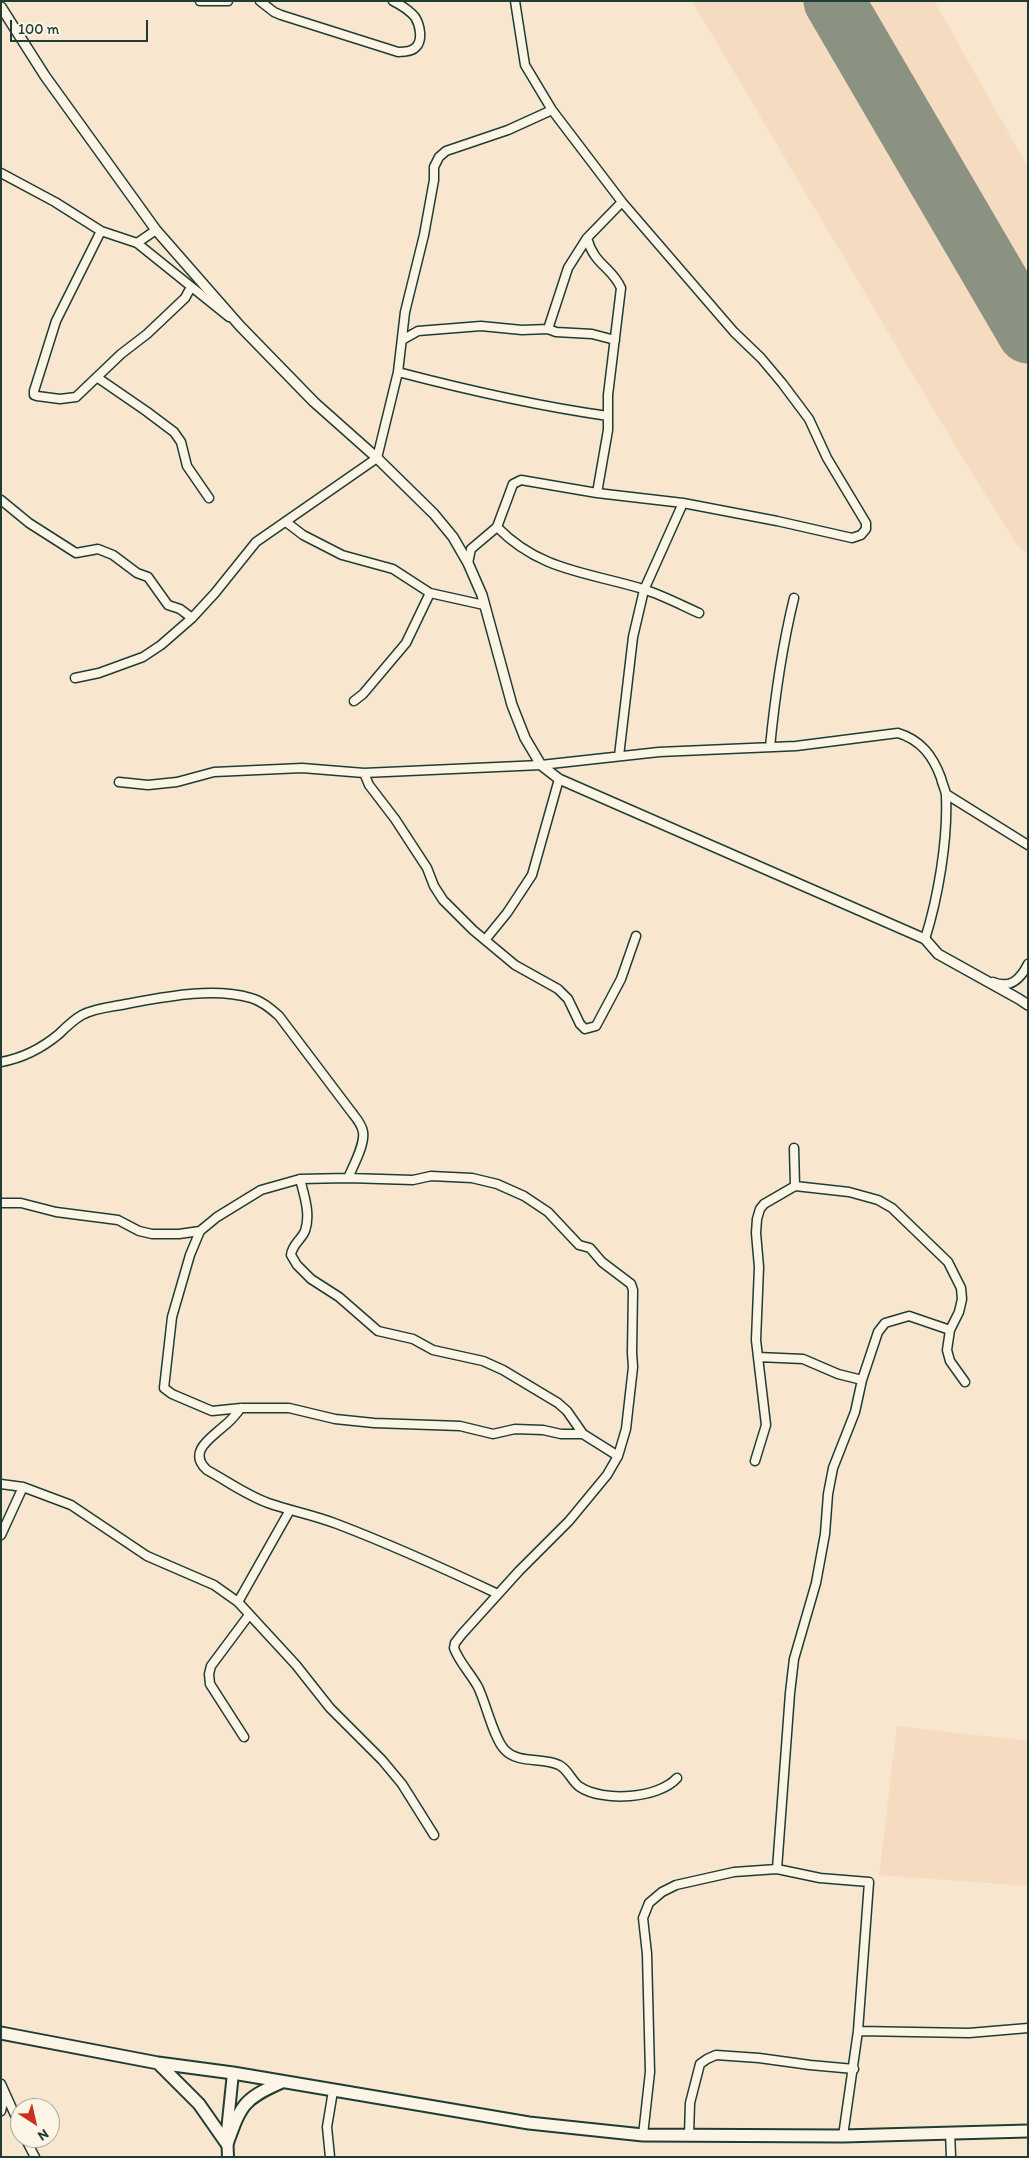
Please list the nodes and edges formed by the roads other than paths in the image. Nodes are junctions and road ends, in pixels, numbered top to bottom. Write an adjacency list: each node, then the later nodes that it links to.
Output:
1 (200, 1): 2 (street)
2 (228, 1)
3 (260, 1): 4 (street)
4 (392, 1)
5 (515, 1): 7 (street)
6 (1, 7): 10 (street)
7 (552, 110): 9 (street); 17 (street)
8 (1, 173): 11 (street)
9 (622, 202): 12 (street); 26 (street)
10 (156, 230): 13 (street); 15 (street)
11 (101, 231): 13 (street); 20 (street)
12 (587, 238): 16 (street); 18 (street)
13 (137, 243): 14 (street)
14 (191, 287): 15 (street); 20 (street)
15 (240, 326): 22 (street)
16 (548, 329): 17 (street); 18 (street)
17 (402, 340): 19 (street)
18 (615, 340): 21 (street)
19 (398, 372): 21 (street); 22 (street)
20 (98, 378): 24 (street)
21 (608, 416): 23 (street)
22 (377, 458): 27 (street); 29 (street)
23 (596, 493): 26 (street); 28 (street)
24 (209, 498)
25 (1, 500): 35 (street)
26 (683, 503): 30 (street)
27 (286, 522): 31 (street); 35 (street)
28 (497, 527): 29 (street); 30 (street)
29 (468, 563): 33 (street)
30 (644, 590): 34 (street); 39 (street)
31 (430, 592): 33 (street); 37 (street)
32 (794, 598): 38 (street)
33 (484, 605): 40 (street)
34 (699, 613)
35 (192, 618): 36 (street)
36 (75, 678)
37 (354, 701)
38 (770, 747): 39 (street); 44 (street)
39 (619, 756): 40 (street)
40 (542, 765): 41 (street); 42 (street)
41 (364, 773): 43 (street); 48 (street)
42 (559, 779): 47 (street); 48 (street)
43 (119, 782)
44 (946, 794): 45 (street); 47 (street)
45 (1028, 845)
46 (636, 936): 48 (street)
47 (925, 939): 50 (street)
48 (485, 940)
49 (1028, 964): 50 (street)
50 (983, 979): 51 (street)
51 (1028, 1006)
52 (1, 1062): 54 (street)
53 (794, 1148): 56 (street)
54 (348, 1178): 55 (street); 65 (street)
55 (300, 1179): 58 (street); 64 (street)
56 (795, 1186): 59 (street); 60 (street)
57 (1, 1203): 58 (street)
58 (200, 1231): 63 (street)
59 (950, 1330): 61 (street); 62 (street)
60 (758, 1357): 61 (street); 66 (street)
61 (862, 1380): 77 (street)
62 (965, 1382)
63 (241, 1408): 64 (street); 69 (street)
64 (583, 1434): 65 (street)
65 (618, 1456): 71 (street)
66 (755, 1461)
67 (1, 1484): 68 (street)
68 (23, 1487): 70 (street); 72 (street)
69 (290, 1510): 71 (street); 72 (street)
70 (1, 1535)
71 (498, 1594): 75 (street)
72 (238, 1602): 73 (street)
73 (250, 1615): 74 (street); 76 (street)
74 (244, 1737)
75 (677, 1778)
76 (434, 1835)
77 (777, 1869): 79 (street); 92 (street)
78 (1028, 2028): 79 (street)
79 (858, 2031): 82 (street)
80 (1, 2033): 81 (main road)
81 (158, 2063): 83 (main road); 95 (main road)
82 (854, 2068): 93 (street); 94 (street)
83 (232, 2073): 84 (main road); 95 (main road)
84 (283, 2082): 86 (main road); 95 (main road)
85 (1, 2084): 87 (street)
86 (333, 2091): 92 (main road); 97 (street)
87 (5, 2093): 88 (street); 89 (street)
88 (10, 2104)
89 (1, 2111)
90 (1028, 2130): 91 (main road)
91 (950, 2132): 94 (main road); 98 (street)
92 (644, 2135): 93 (main road)
93 (689, 2135): 94 (main road)
94 (843, 2136)
95 (228, 2144): 96 (main road)
96 (228, 2157)
97 (330, 2157)
98 (951, 2157)

